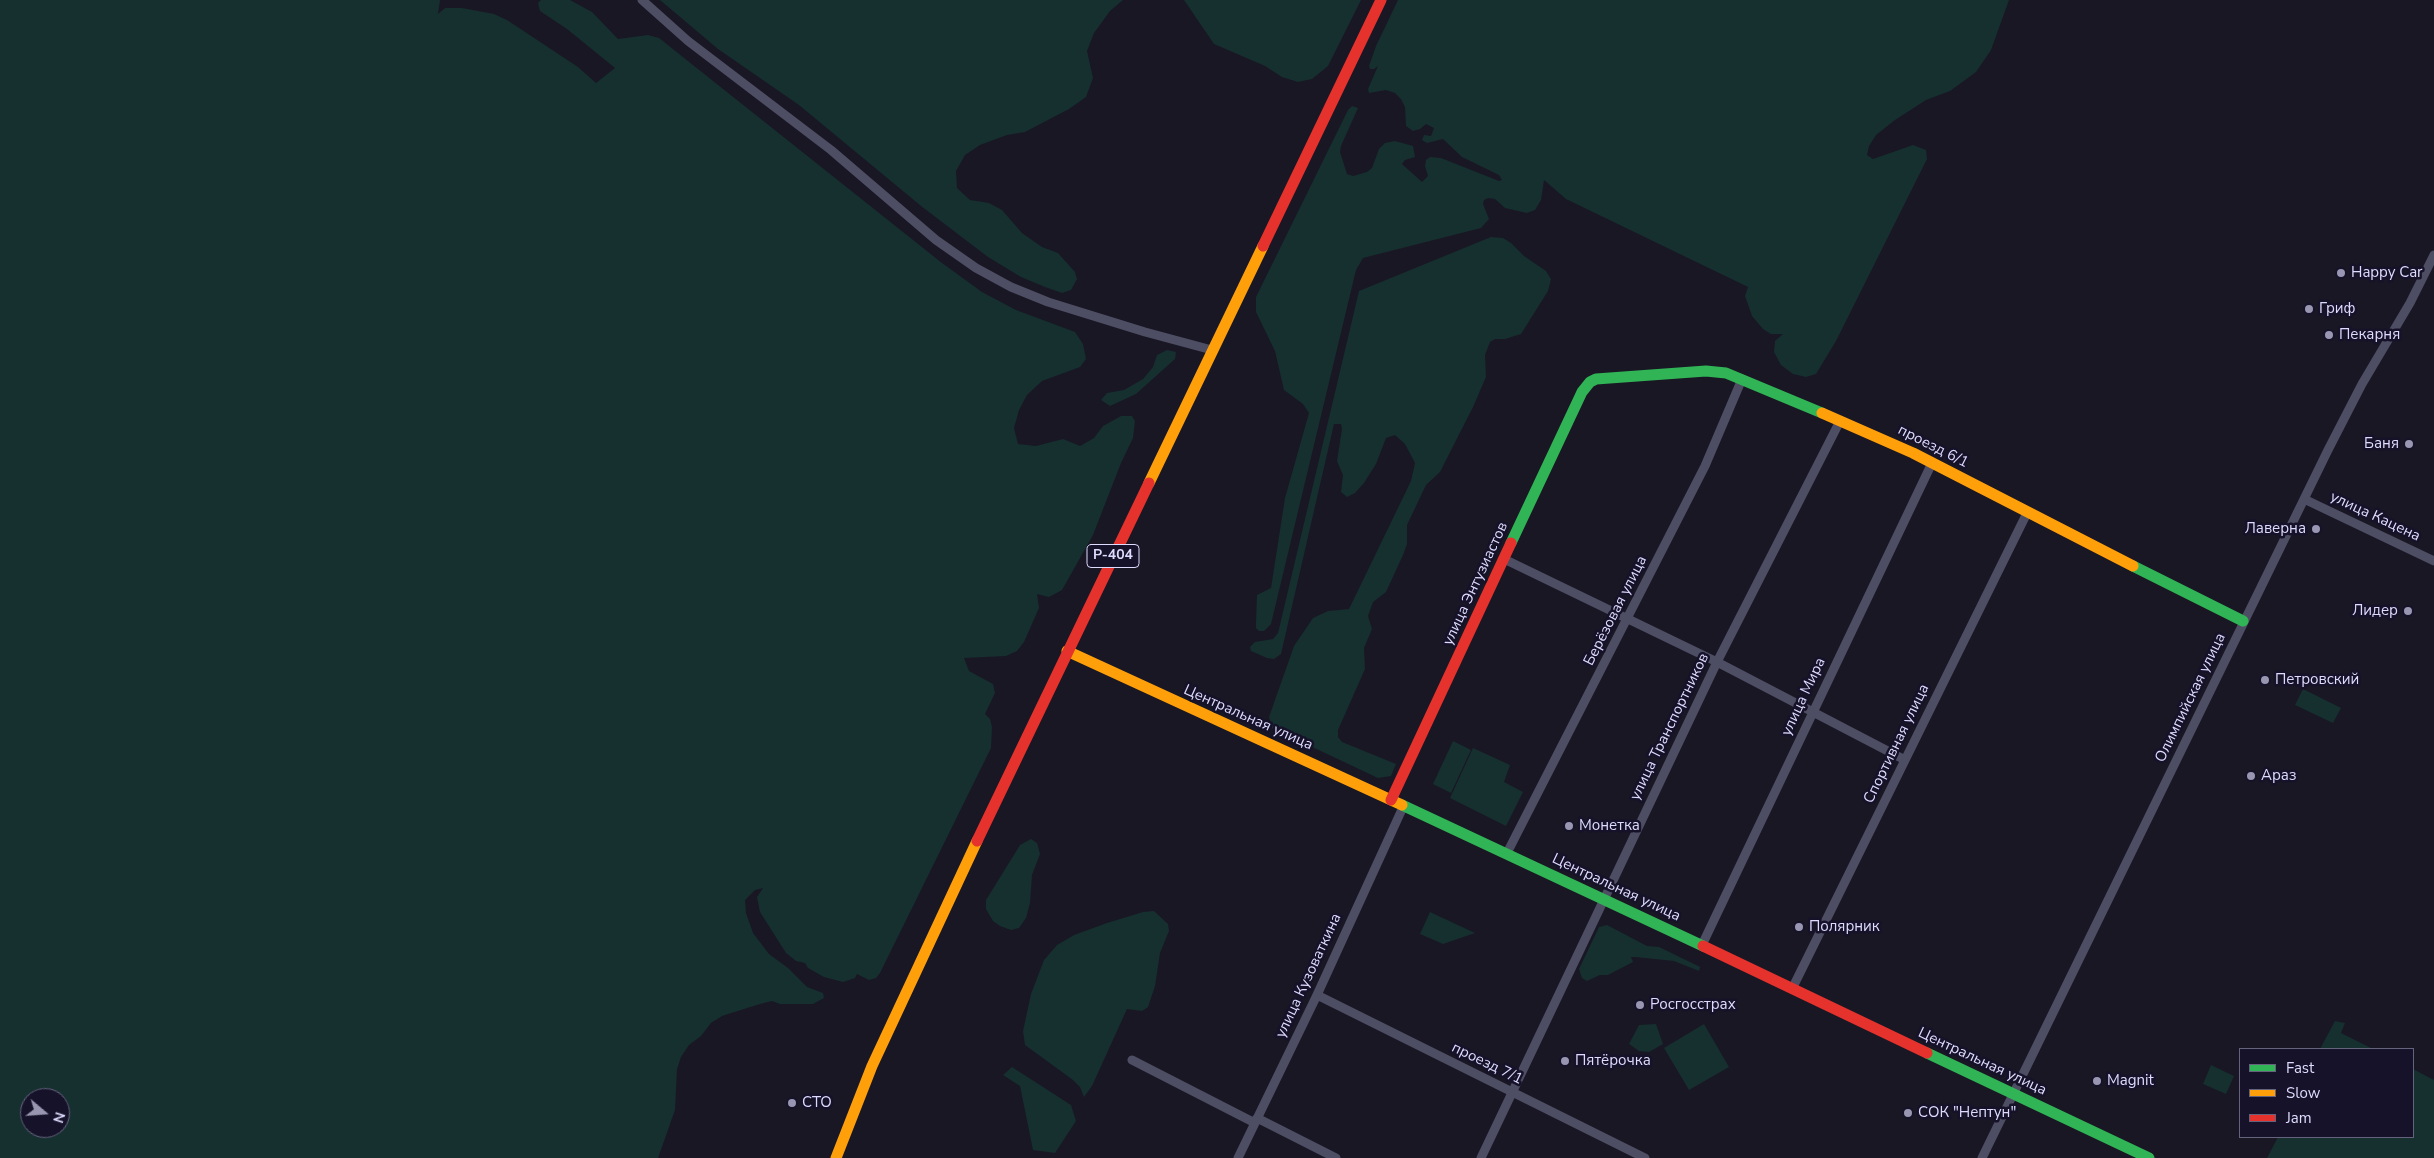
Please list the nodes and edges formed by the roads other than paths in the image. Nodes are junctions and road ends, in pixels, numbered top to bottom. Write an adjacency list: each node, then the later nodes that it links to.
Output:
1 (642, 0): 4 (street)
2 (1382, 0): 4 (main road, Р-404)
3 (2434, 255): 9 (street, Олимпийская улица)
4 (1212, 350): 15 (main road, Р-404)
5 (1742, 379): 6 (main road, проезд 6/1); 7 (main road, проезд 6/1); 13 (street, Берёзовая улица)
6 (1590, 382): 11 (main road, улица Энтузиастов)
7 (1840, 421): 8 (main road, проезд 6/1); 16 (street, улица Транспортников)
8 (1932, 463): 10 (main road, проезд 6/1); 17 (street, улица Мира)
9 (2304, 499): 12 (street, улица Кацена); 14 (street, Олимпийская улица)
10 (2027, 513): 14 (main road, проезд 6/1); 18 (street, Спортивная улица)
11 (1504, 559): 13 (street); 19 (main road, улица Энтузиастов)
12 (2434, 561)
13 (1627, 619): 16 (street); 21 (street, Берёзовая улица)
14 (2243, 621): 28 (street, Олимпийская улица)
15 (1067, 651): 19 (main road, Центральная улица); 30 (main road, Р-404)
16 (1717, 662): 17 (street); 22 (street, улица Транспортников)
17 (1812, 710): 18 (street); 23 (street, улица Мира)
18 (1905, 760): 24 (street, Спортивная улица)
19 (1392, 800): 20 (main road, Центральная улица)
20 (1404, 805): 21 (main road, Центральная улица); 25 (street, улица Кузоваткина)
21 (1508, 853): 22 (main road, Центральная улица)
22 (1604, 899): 23 (main road, Центральная улица); 27 (street, улица Транспортников)
23 (1702, 945): 24 (main road, Центральная улица)
24 (1793, 987): 28 (main road, Центральная улица)
25 (1317, 995): 27 (street, проезд 7/1); 29 (street, улица Кузоваткина)
26 (1132, 1060): 29 (street)
27 (1513, 1092): 33 (street, улица Транспортников); 34 (street, проезд 7/1)
28 (2014, 1094): 35 (street, Олимпийская улица); 36 (main road, Центральная улица)
29 (1256, 1120): 31 (street, улица Кузоваткина); 32 (street)
30 (836, 1158)
31 (1238, 1158)
32 (1336, 1158)
33 (1481, 1158)
34 (1645, 1158)
35 (1982, 1158)
36 (2149, 1158)

